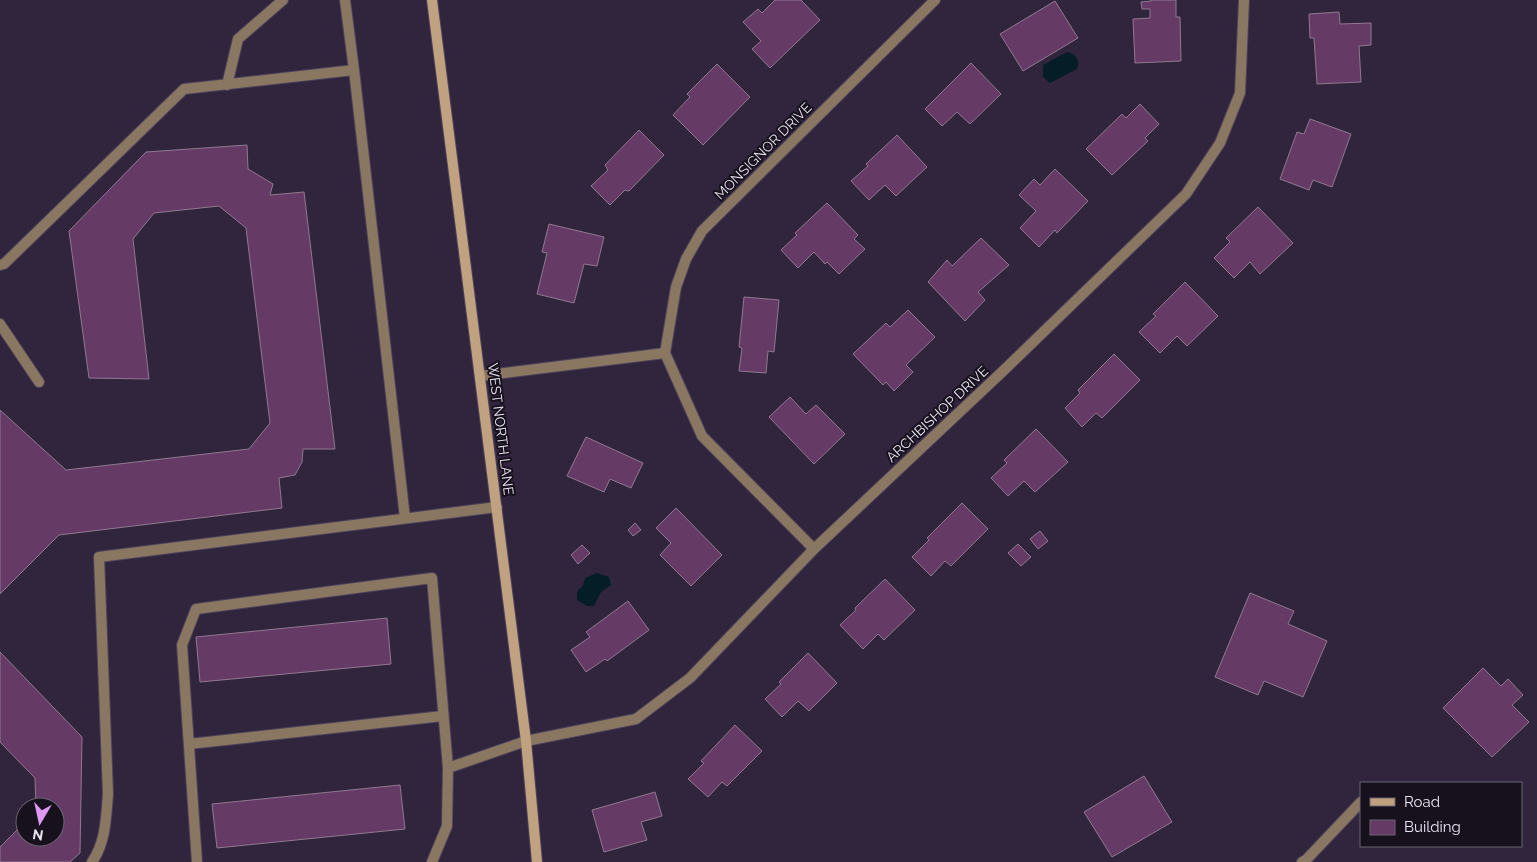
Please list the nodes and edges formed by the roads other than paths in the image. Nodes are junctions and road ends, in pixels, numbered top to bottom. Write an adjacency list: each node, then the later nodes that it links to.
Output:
1 (284, 0): 7 (street)
2 (345, 0): 6 (street)
3 (432, 0): 11 (main road, WEST NORTH LANE)
4 (935, 0): 10 (street, MONSIGNOR DRIVE)
5 (1244, 0): 15 (street, ARCHBISHOP DRIVE)
6 (354, 70): 7 (street); 14 (street)
7 (227, 84): 8 (street)
8 (0, 266)
9 (0, 324): 12 (street)
10 (666, 353): 11 (street); 15 (street)
11 (480, 376): 13 (main road, WEST NORTH LANE)
12 (39, 382)
13 (497, 507): 14 (street); 17 (main road, WEST NORTH LANE)
14 (404, 518): 21 (street)
15 (814, 549): 17 (street, ARCHBISHOP DRIVE)
16 (443, 716): 18 (street); 18 (street); 19 (street)
17 (526, 741): 19 (street, ARCHBISHOP DRIVE); 24 (main road, WEST NORTH LANE)
18 (189, 744): 22 (street)
19 (448, 768): 23 (street)
20 (1360, 803): 25 (street)
21 (92, 862)
22 (197, 862)
23 (432, 862)
24 (537, 862)
25 (1302, 862)

